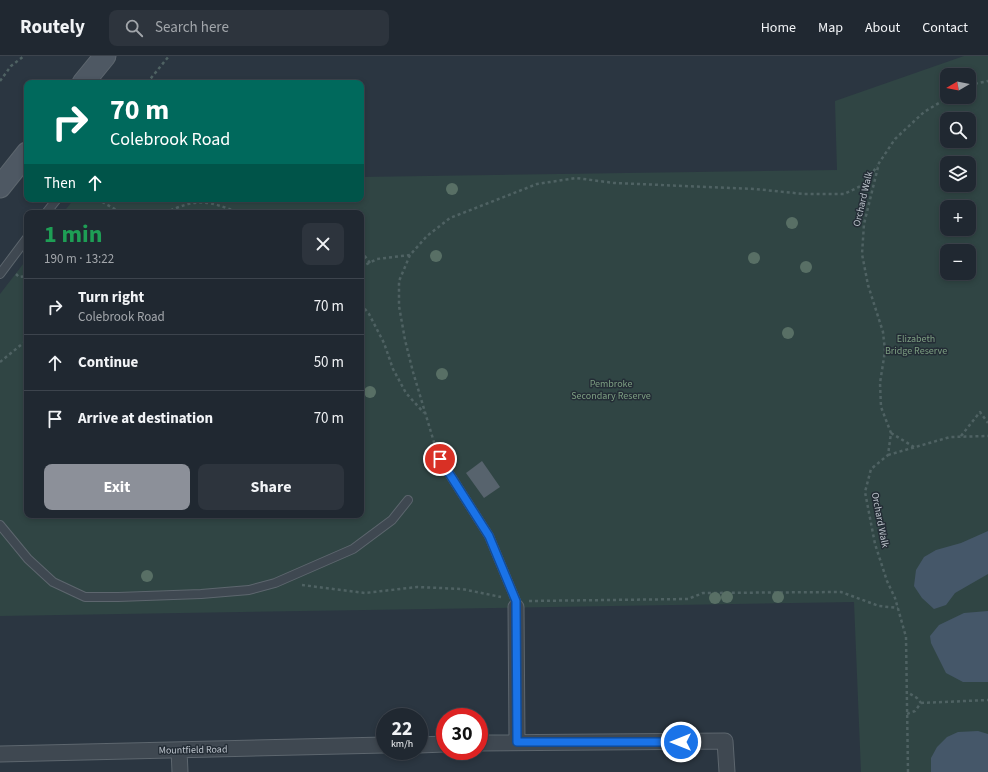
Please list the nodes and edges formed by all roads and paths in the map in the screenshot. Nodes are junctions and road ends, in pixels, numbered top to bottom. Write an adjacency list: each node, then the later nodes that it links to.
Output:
1 (24, 56): 6 (path)
2 (105, 56): 4 (main road)
3 (169, 56): 5 (path)
4 (85, 80)
5 (149, 80)
6 (0, 81)
7 (988, 81): 8 (path)
8 (976, 84)
9 (940, 102): 11 (path, Orchard Walk)
10 (24, 157): 12 (main road)
11 (879, 164): 23 (path); 34 (path, Orchard Walk)
12 (0, 187)
13 (55, 202): 17 (lane)
14 (102, 202): 18 (path)
15 (194, 202): 20 (path)
16 (194, 202): 19 (path)
17 (48, 210)
18 (117, 210)
19 (171, 210)
20 (231, 210)
21 (24, 242): 26 (lane)
22 (364, 255): 24 (path)
23 (410, 255): 24 (path); 32 (path)
24 (370, 263): 25 (path)
25 (364, 266)
26 (0, 274)
27 (16, 274): 28 (path)
28 (24, 276)
29 (364, 308): 32 (path)
30 (24, 342): 31 (path)
31 (0, 362)
32 (425, 415): 39 (path)
33 (988, 423): 36 (path)
34 (891, 433): 37 (path); 38 (path, Orchard Walk)
35 (988, 436): 36 (path)
36 (960, 437): 37 (path)
37 (914, 447): 38 (path)
38 (888, 455): 44 (path, Orchard Walk)
39 (440, 459): 43 (lane)
40 (408, 500): 42 (lane)
41 (0, 525): 42 (lane)
42 (275, 583): 43 (path)
43 (516, 604): 44 (path); 49 (street)
44 (898, 608): 45 (path, Orchard Walk)
45 (907, 692): 47 (path); 48 (path, Orchard Walk)
46 (988, 700): 47 (path)
47 (921, 703): 48 (path)
48 (907, 714): 56 (path, Orchard Walk)
49 (517, 742): 50 (street); 55 (street)
50 (488, 743)
51 (376, 745): 52 (street, Mountfield Road)
52 (179, 750): 53 (street, Mountfield Road); 54 (street)
53 (0, 754)
54 (180, 772)
55 (727, 772)
56 (908, 772)

